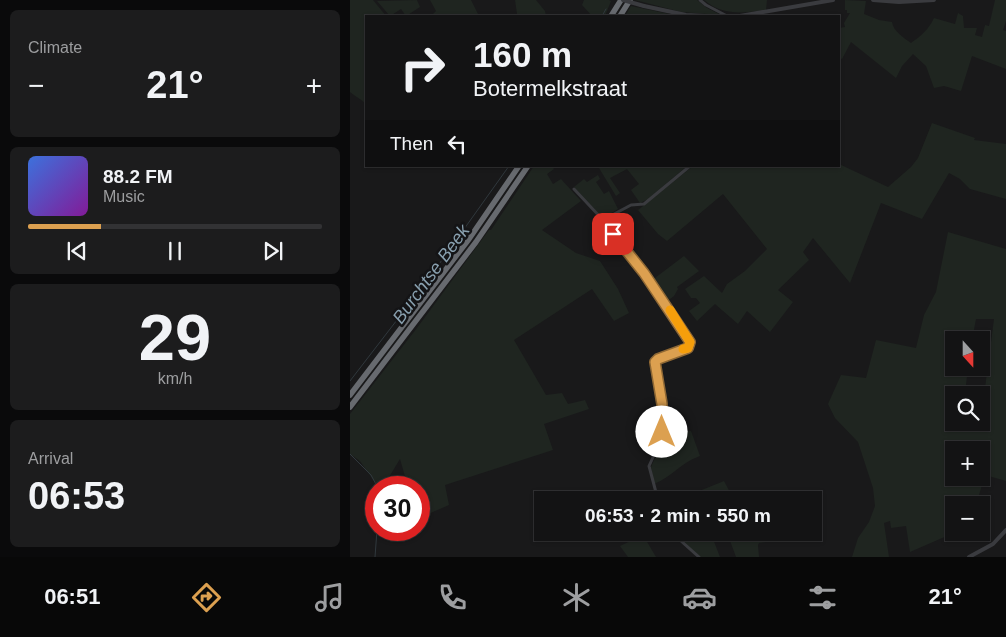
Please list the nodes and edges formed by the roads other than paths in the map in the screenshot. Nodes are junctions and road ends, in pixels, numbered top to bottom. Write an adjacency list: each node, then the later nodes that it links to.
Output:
1 (622, 0): 7 (highway); 9 (street, bridge)
2 (630, 0): 8 (highway)
3 (700, 0): 10 (street)
4 (833, 0): 11 (street)
5 (873, 0): 6 (street)
6 (934, 0)
7 (613, 15)
8 (621, 15)
9 (695, 15)
10 (725, 15)
11 (746, 15)
12 (518, 167): 17 (highway)
13 (527, 167): 18 (highway)
14 (689, 167): 16 (street)
15 (574, 190): 16 (street)
16 (602, 220): 19 (street)
17 (350, 395)
18 (350, 407)
19 (656, 491)
20 (1006, 530): 23 (street)
21 (681, 541): 22 (street)
22 (699, 557)
23 (969, 557)

